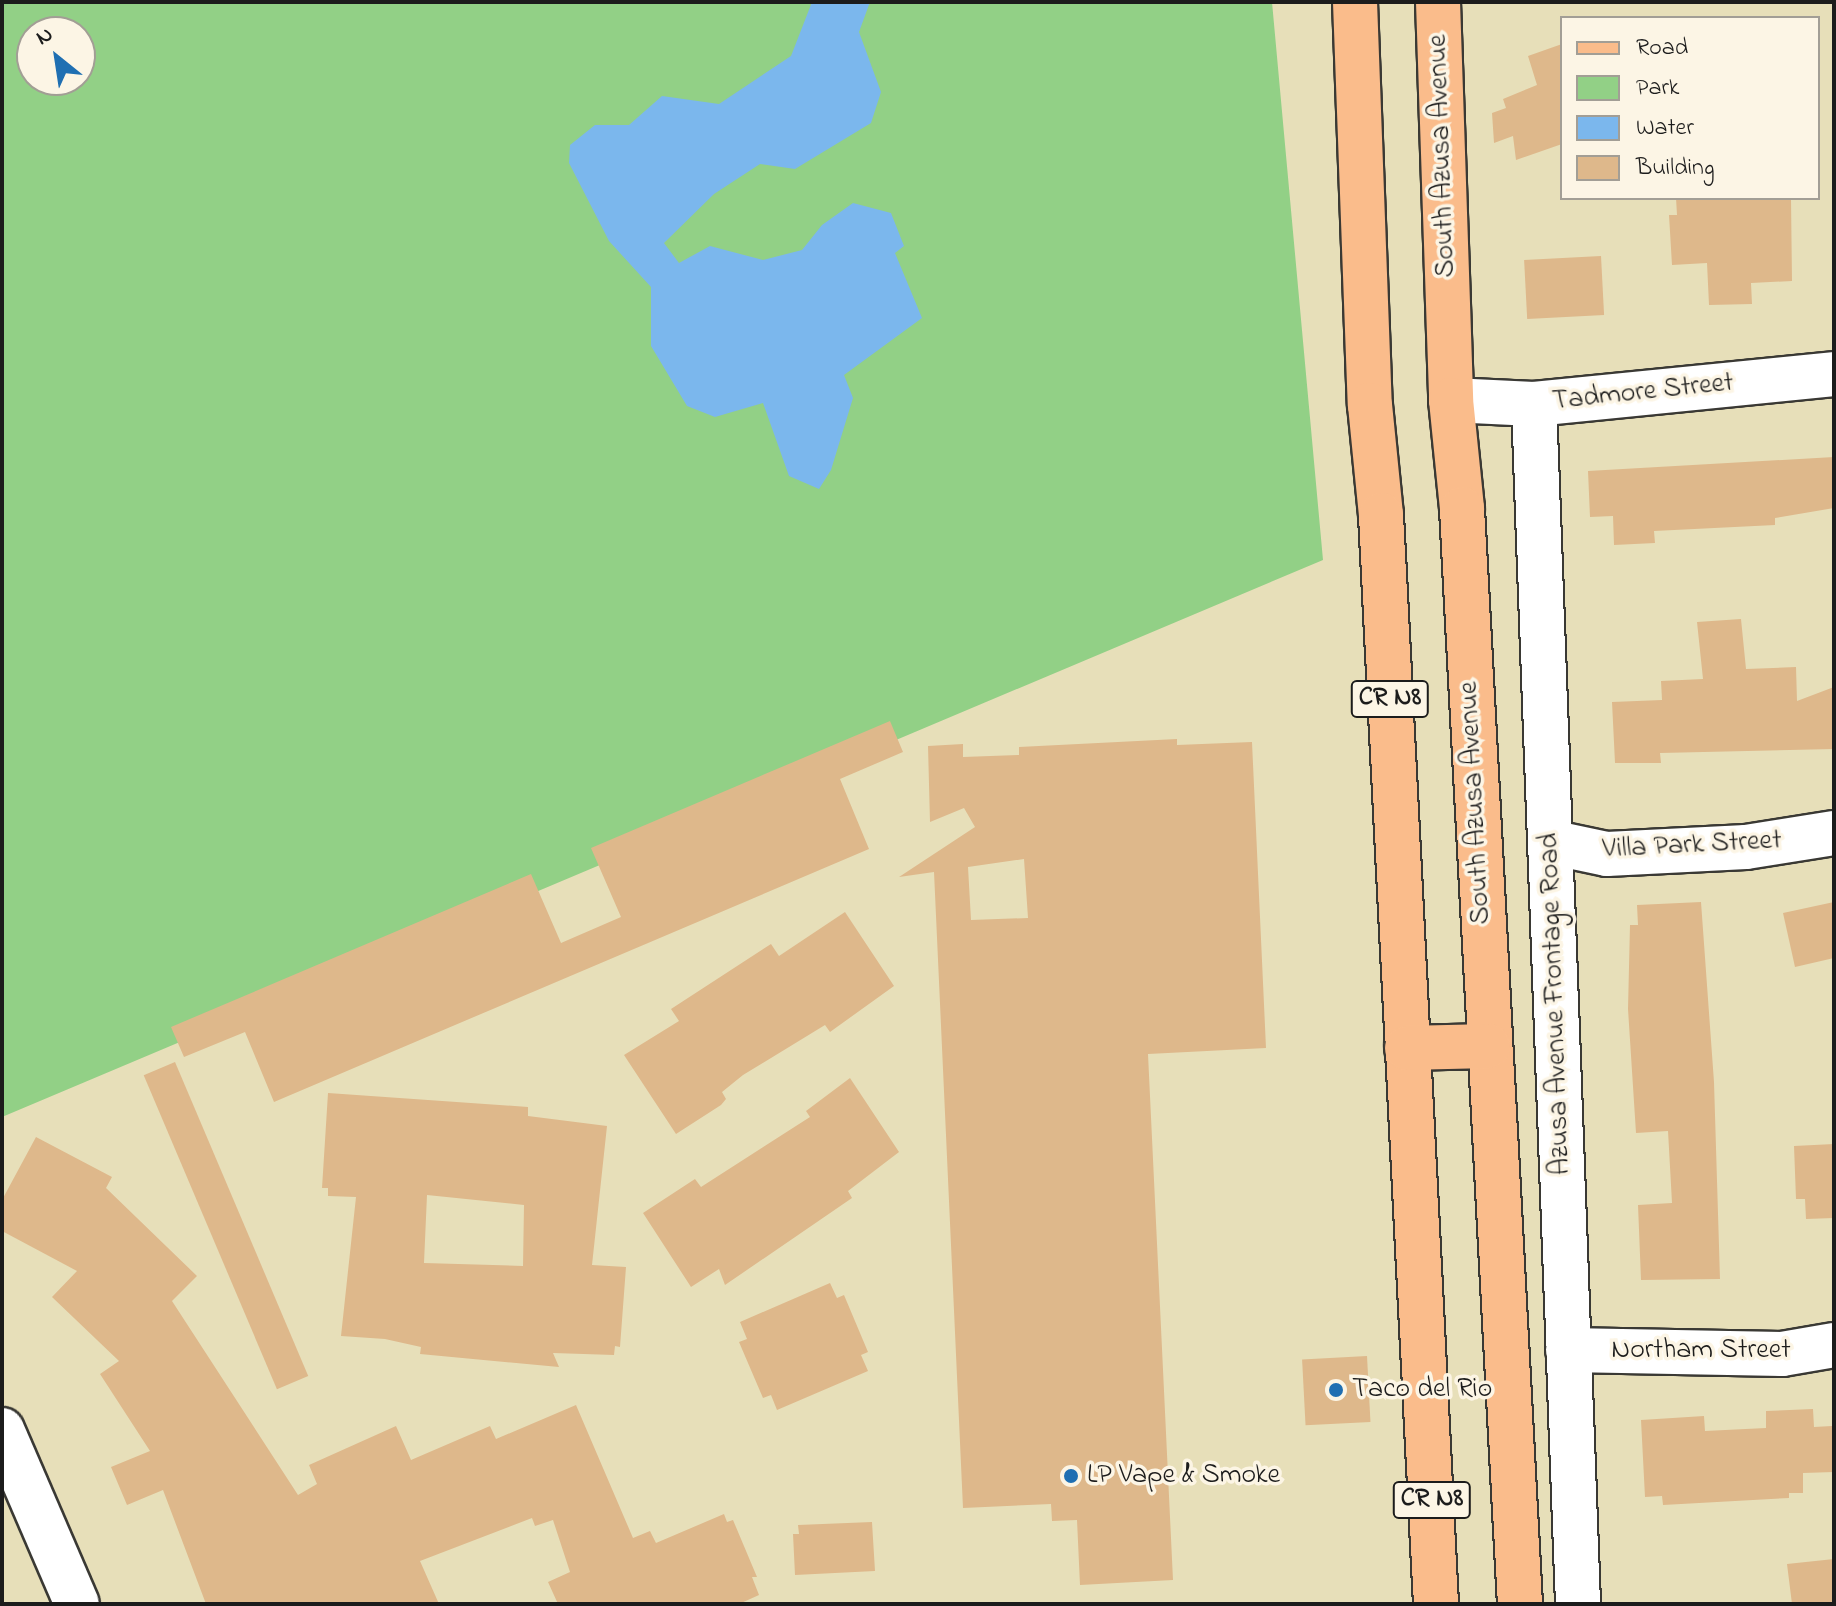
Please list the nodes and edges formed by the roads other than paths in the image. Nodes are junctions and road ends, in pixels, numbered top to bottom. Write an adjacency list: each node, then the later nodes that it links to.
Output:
1 (1355, 2): 9 (main road, CR N8)
2 (1438, 2): 4 (main road, South Azusa Avenue / CR N8)
3 (1834, 374): 5 (street, Tadmore Street)
4 (1451, 400): 5 (street, Tadmore Street); 8 (main road, South Azusa Avenue / CR N8)
5 (1534, 404): 7 (street, Azusa Avenue Frontage Road)
6 (1834, 833): 7 (street, Villa Park Street)
7 (1550, 842): 11 (street, Azusa Avenue Frontage Road)
8 (1488, 1046): 9 (main road); 15 (main road, South Azusa Avenue / CR N8)
9 (1407, 1048): 14 (main road, CR N8)
10 (1834, 1345): 11 (street, Northam Street)
11 (1568, 1350): 16 (street, Azusa Avenue Frontage Road)
12 (2, 1430): 13 (street)
13 (77, 1604)
14 (1436, 1604)
15 (1520, 1604)
16 (1578, 1604)

